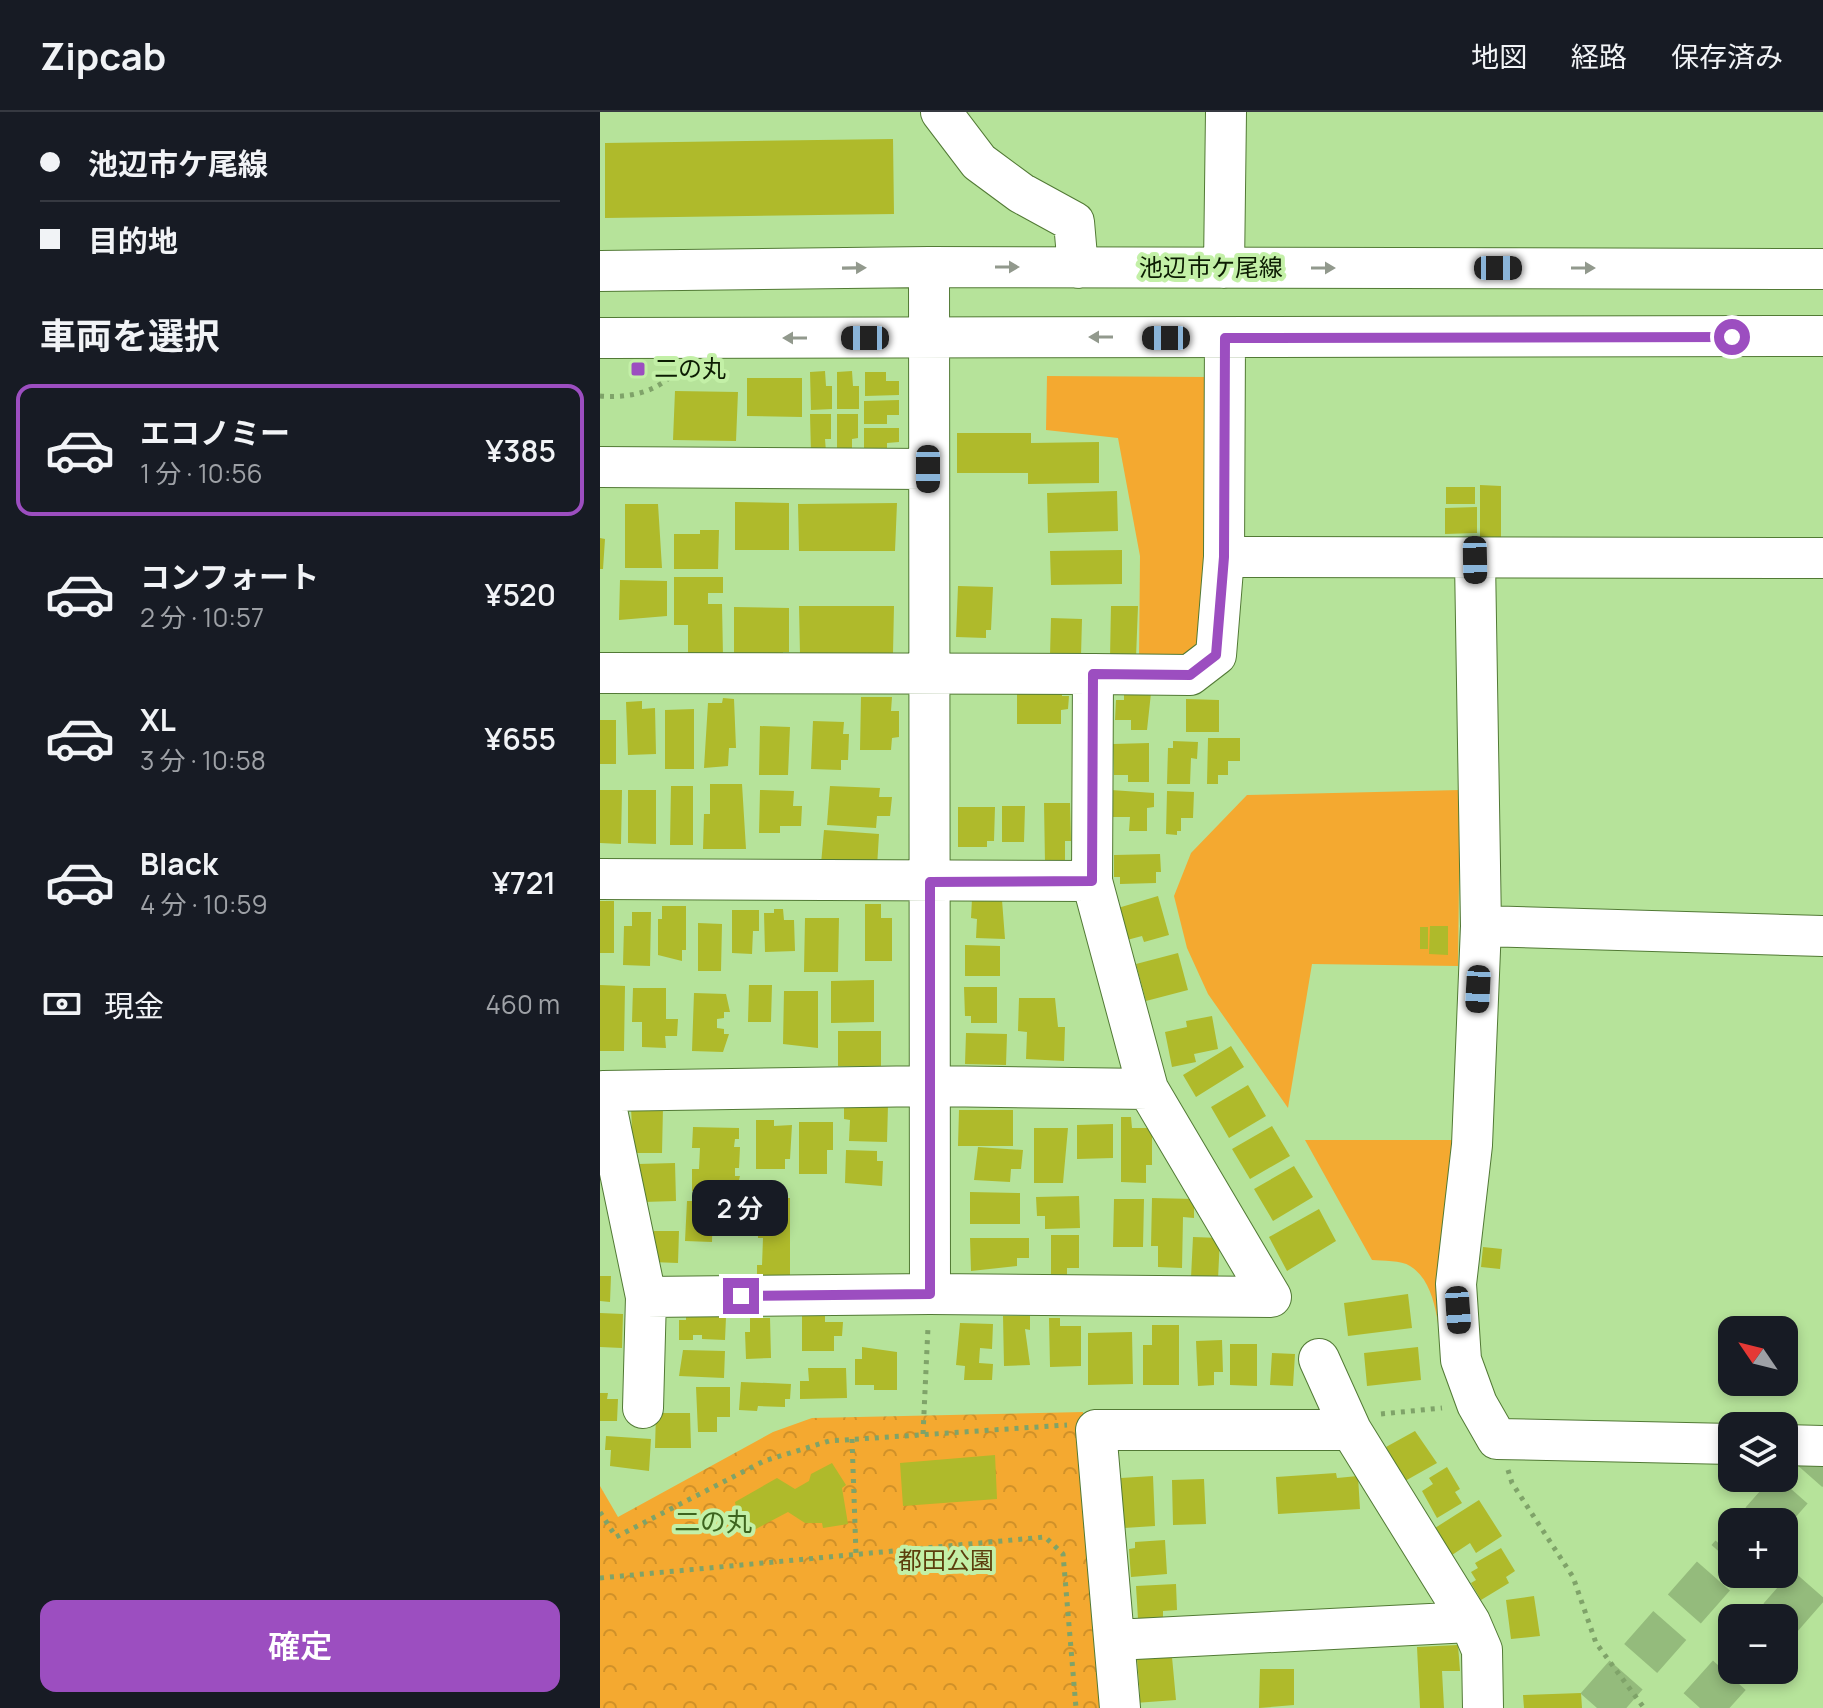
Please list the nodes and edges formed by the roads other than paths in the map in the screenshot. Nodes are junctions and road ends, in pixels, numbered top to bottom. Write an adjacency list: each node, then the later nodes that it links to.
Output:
1 (941, 112): 4 (street)
2 (1226, 112): 5 (street)
3 (929, 267): 4 (street, 池辺市ケ尾線, one-way to 4); 7 (street, 池辺市ケ尾線, one-way to 3); 9 (street)
4 (1078, 268): 5 (street, 池辺市ケ尾線)
5 (1224, 268): 6 (street, 池辺市ケ尾線, one-way to 6)
6 (1823, 269)
7 (600, 271)
8 (1823, 336): 11 (street)
9 (929, 337): 10 (street, one-way to 10); 11 (street, one-way to 9); 13 (street)
10 (600, 338)
11 (1225, 338): 14 (street)
12 (600, 467): 13 (street)
13 (928, 469): 18 (street)
14 (1224, 557): 16 (street); 19 (street)
15 (1823, 558): 16 (street)
16 (1475, 560): 23 (street)
17 (600, 673): 18 (street)
18 (930, 673): 19 (street); 22 (street)
19 (1093, 674): 21 (street)
20 (600, 879): 22 (street)
21 (1092, 881): 22 (street); 26 (street)
22 (930, 882): 25 (street)
23 (1481, 926): 24 (street); 32 (street)
24 (1823, 936)
25 (930, 1086): 26 (street); 27 (street); 28 (street)
26 (1148, 1089): 28 (street)
27 (646, 1297): 28 (street); 30 (street)
28 (929, 1309)
29 (1319, 1359): 31 (street)
30 (643, 1408)
31 (1356, 1424): 35 (street); 36 (street)
32 (1718, 1444)
33 (1798, 1445): 34 (street)
34 (1823, 1446)
35 (1470, 1622): 36 (street); 38 (street)
36 (1115, 1640): 37 (street)
37 (1120, 1708)
38 (1483, 1708)

